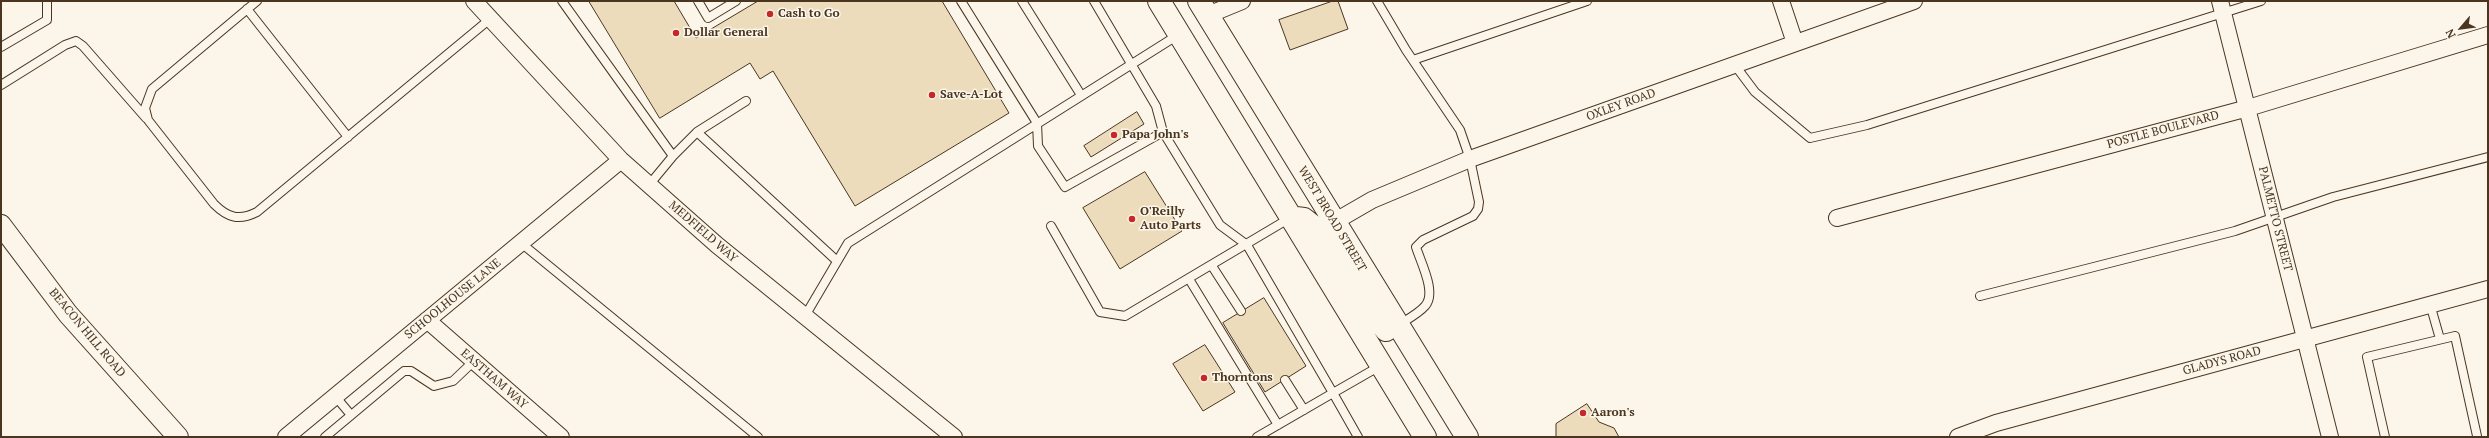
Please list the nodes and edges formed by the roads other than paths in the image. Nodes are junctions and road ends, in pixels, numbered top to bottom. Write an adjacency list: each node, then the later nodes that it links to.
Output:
1 (47, 1): 25 (lane)
2 (257, 1): 20 (lane)
3 (474, 1): 21 (street, MEDFIELD WAY)
4 (562, 1): 38 (lane)
5 (698, 1): 6 (lane)
6 (736, 1)
7 (961, 1): 34 (lane)
8 (1022, 1): 30 (lane)
9 (1094, 1): 27 (lane)
10 (1159, 1): 22 (main road)
11 (1183, 1): 19 (main road)
12 (1242, 1): 19 (street)
13 (1377, 1): 26 (lane)
14 (1587, 1): 26 (lane)
15 (1781, 1): 24 (street)
16 (1914, 1): 24 (street, OXLEY ROAD)
17 (2261, 1): 18 (lane)
18 (2222, 7): 28 (lane); 32 (street, PALMETTO STREET)
19 (1204, 8): 46 (main road, WEST BROAD STREET)
20 (247, 9): 33 (lane); 37 (lane)
21 (490, 19): 37 (lane); 41 (street, MEDFIELD WAY)
22 (1179, 34): 27 (lane); 44 (main road)
23 (2488, 35): 32 (street, POSTLE BOULEVARD)
24 (1795, 43): 28 (street, OXLEY ROAD)
25 (1, 48)
26 (1413, 60): 40 (lane)
27 (1131, 63): 30 (lane); 36 (lane)
28 (1734, 64): 40 (street, OXLEY ROAD)
29 (1, 85): 33 (lane)
30 (1081, 95): 34 (lane)
31 (746, 101): 35 (lane)
32 (2248, 108): 43 (street, PALMETTO STREET); 45 (street, POSTLE BOULEVARD)
33 (148, 120): 37 (lane)
34 (1037, 123): 36 (lane); 51 (lane)
35 (697, 132): 38 (lane); 51 (lane)
36 (1163, 132): 50 (lane)
37 (348, 137)
38 (673, 156): 42 (lane)
39 (2488, 157): 43 (lane)
40 (1470, 159): 46 (street, OXLEY ROAD); 60 (lane)
41 (621, 160): 42 (street, MEDFIELD WAY); 49 (street, SCHOOLHOUSE LANE)
42 (649, 185): 58 (street, MEDFIELD WAY)
43 (2274, 216): 55 (lane); 61 (street, PALMETTO STREET)
44 (1291, 218): 50 (lane); 64 (main road); 71 (main road)
45 (1837, 218)
46 (1334, 222): 60 (main road, WEST BROAD STREET)
47 (1, 225): 73 (street, BEACON HILL ROAD)
48 (1051, 226): 53 (lane)
49 (521, 243): 59 (street, SCHOOLHOUSE LANE); 77 (lane)
50 (1248, 245): 52 (lane); 66 (lane)
51 (837, 261): 58 (lane)
52 (1212, 266): 53 (lane); 57 (lane)
53 (1189, 279): 70 (lane)
54 (2488, 289): 56 (street, GLADYS ROAD)
55 (1980, 296)
56 (2430, 304): 61 (street, GLADYS ROAD); 62 (lane)
57 (1241, 311)
58 (805, 316): 78 (street, MEDFIELD WAY)
59 (427, 320): 63 (street, EASTHAM WAY); 67 (street, SCHOOLHOUSE LANE)
60 (1397, 326): 71 (main road, WEST BROAD STREET)
61 (2304, 339): 82 (street, GLADYS ROAD); 83 (street, PALMETTO STREET)
62 (2440, 339): 72 (lane); 84 (lane)
63 (474, 361): 69 (lane); 76 (street, EASTHAM WAY)
64 (1381, 366): 66 (lane); 81 (main road)
65 (1284, 380): 68 (lane)
66 (1333, 393): 68 (lane); 80 (lane)
67 (335, 396): 69 (lane); 74 (street, SCHOOLHOUSE LANE)
68 (1304, 410): 70 (lane)
69 (351, 415): 75 (lane)
70 (1278, 425): 79 (lane)
71 (1466, 436)
72 (2477, 436)
73 (178, 437)
74 (286, 437)
75 (324, 437)
76 (562, 437)
77 (758, 437)
78 (954, 437)
79 (1257, 437)
80 (1358, 437)
81 (1425, 437)
82 (1958, 437)
83 (2330, 437)
84 (2385, 437)

